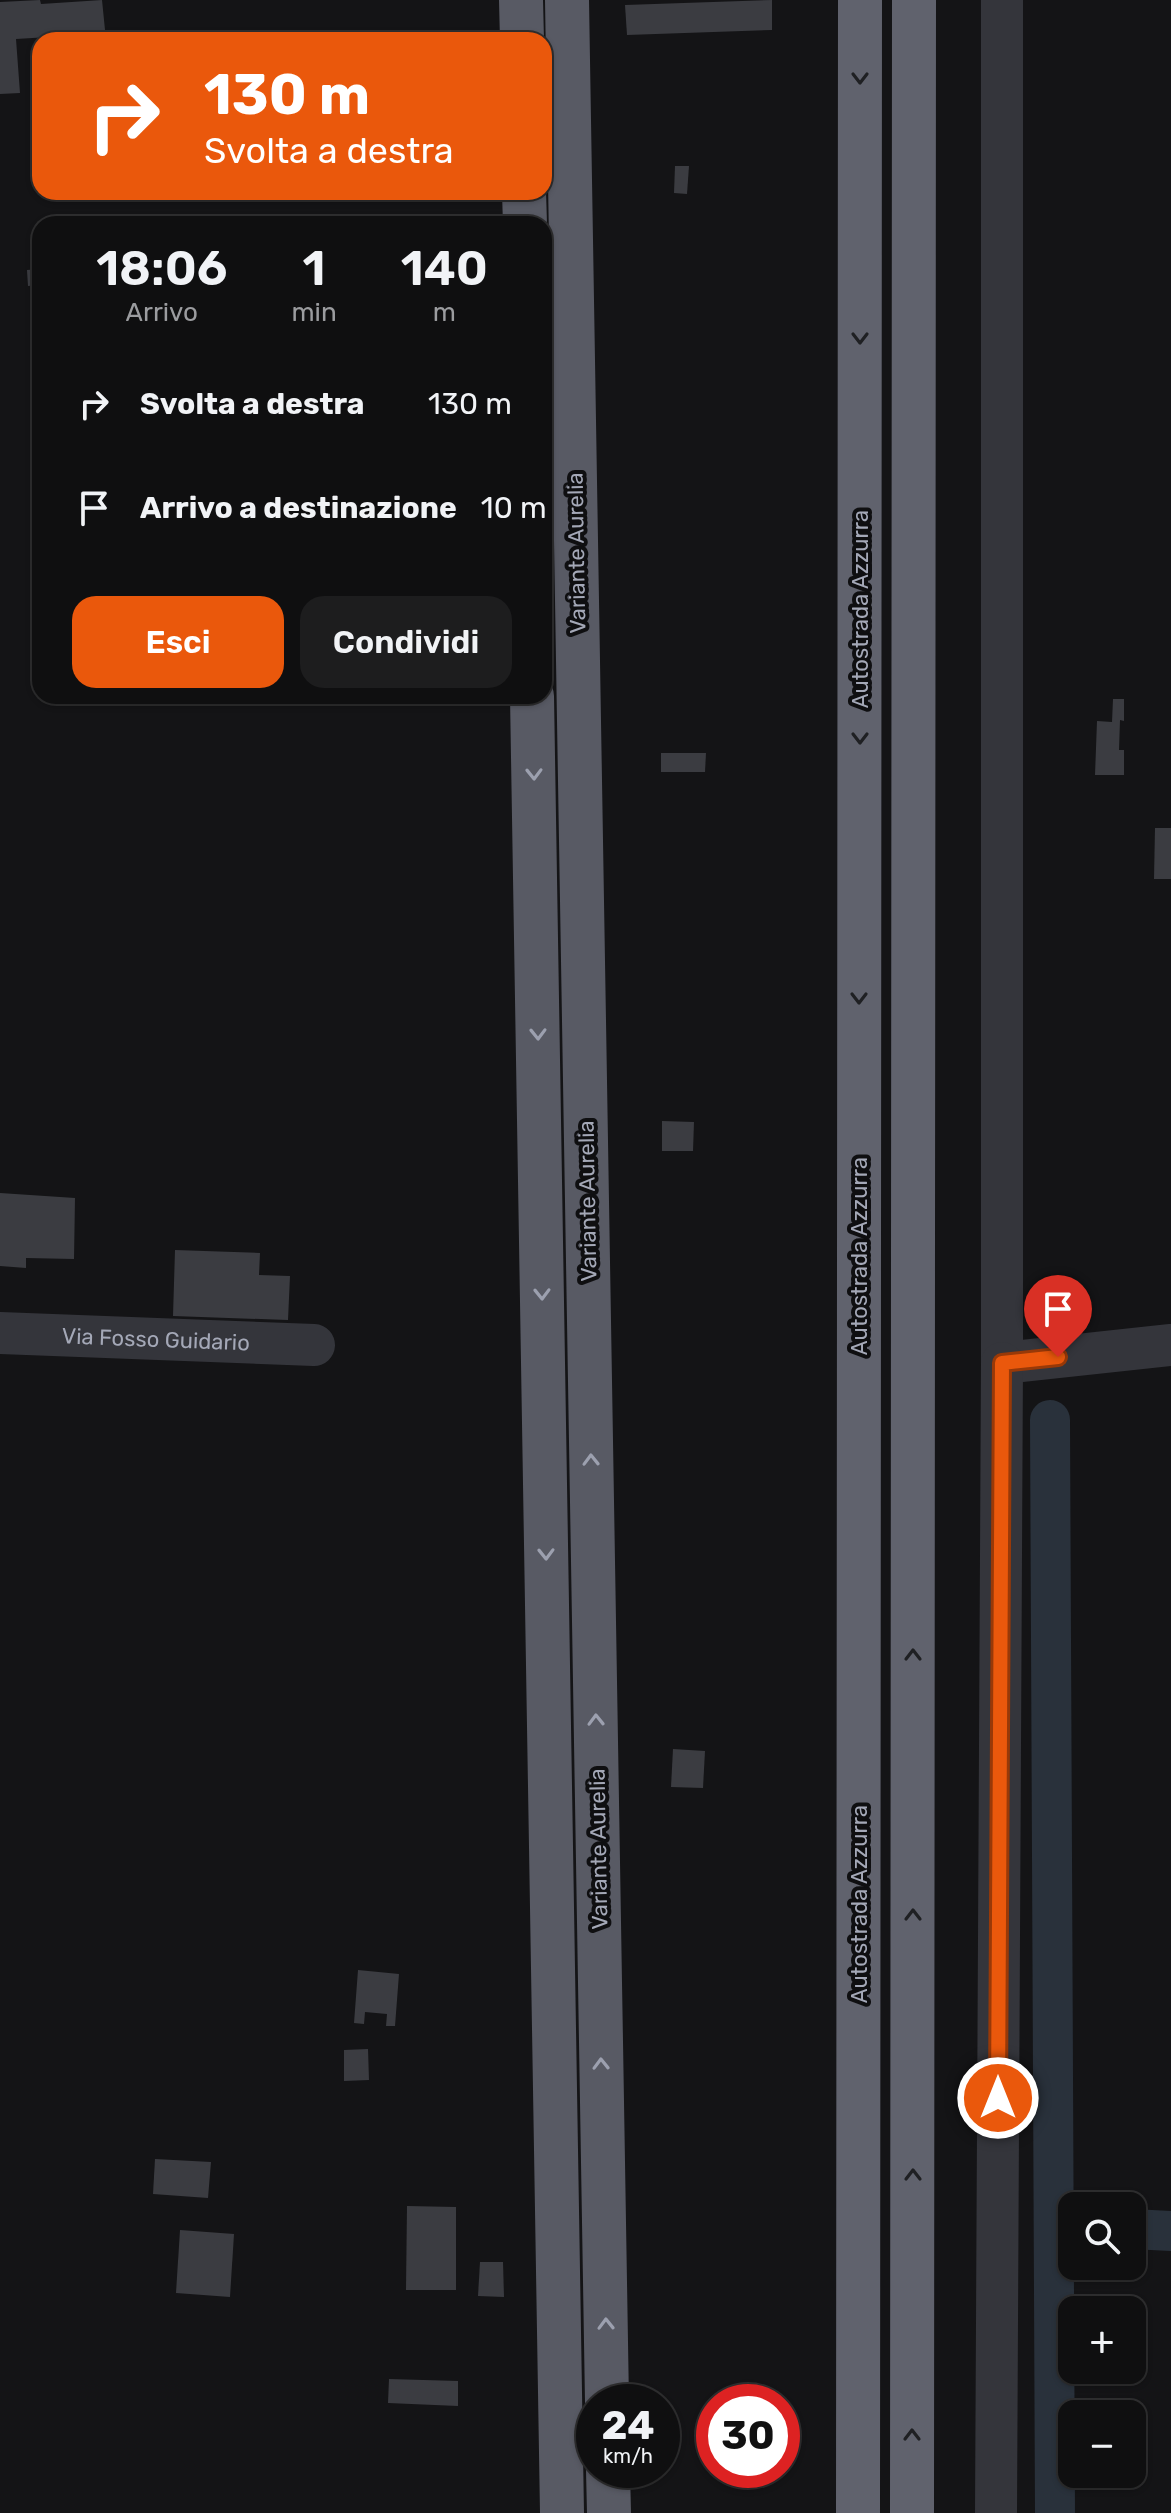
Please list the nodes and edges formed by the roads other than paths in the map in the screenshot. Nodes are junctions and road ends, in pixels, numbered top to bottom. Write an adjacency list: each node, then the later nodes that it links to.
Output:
1 (521, 0): 6 (highway)
2 (567, 0): 12 (highway, Variante Aurelia, one-way to 2)
3 (860, 0): 16 (highway, Autostrada Azzurra, one-way to 16)
4 (914, 0): 17 (highway, one-way to 4)
5 (1002, 0): 11 (street)
6 (522, 32)
7 (532, 704): 14 (highway, one-way to 14)
8 (0, 1333): 9 (street, Via Fosso Guidario)
9 (314, 1345)
10 (1171, 1345): 11 (street)
11 (1002, 1363): 18 (street)
12 (607, 2384)
13 (608, 2488): 15 (highway)
14 (562, 2513)
15 (609, 2513)
16 (858, 2513)
17 (912, 2513)
18 (996, 2513)

